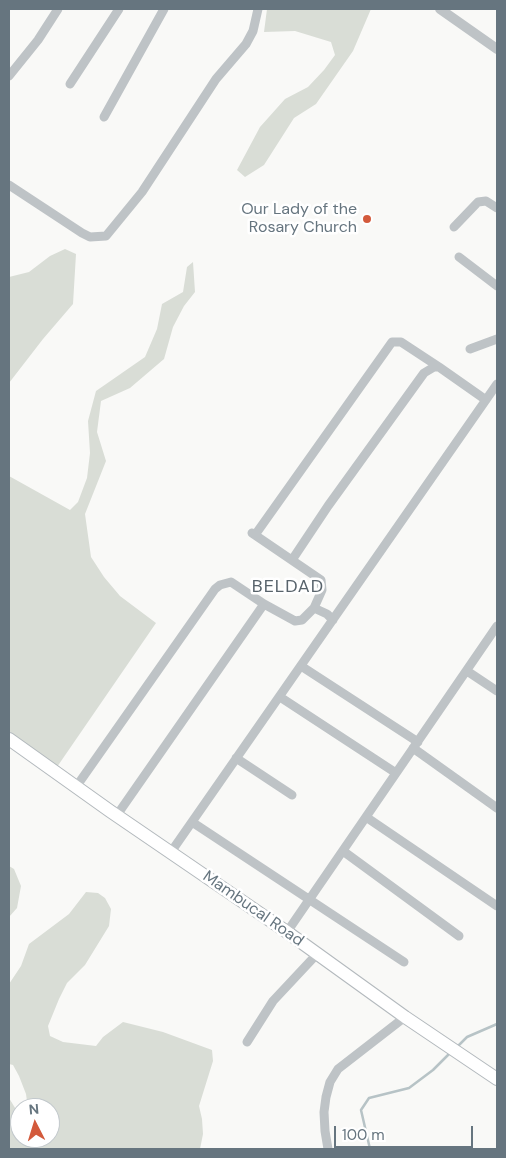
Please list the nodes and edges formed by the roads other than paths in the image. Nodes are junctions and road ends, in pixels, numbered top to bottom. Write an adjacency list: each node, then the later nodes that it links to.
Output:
1 (58, 9): 7 (street)
2 (119, 9): 8 (street)
3 (164, 9): 9 (street)
4 (258, 9): 10 (street)
5 (440, 9): 6 (street)
6 (497, 49)
7 (9, 76)
8 (70, 84)
9 (104, 117)
10 (9, 185)
11 (497, 208): 12 (street)
12 (454, 228)
13 (458, 257): 14 (street)
14 (497, 286)
15 (497, 339): 16 (street)
16 (470, 349)
17 (439, 368): 19 (street); 20 (street); 20 (street)
18 (497, 384): 19 (street)
19 (486, 400): 23 (street)
20 (292, 560): 22 (street)
21 (264, 604): 22 (street); 33 (street); 36 (street)
22 (314, 608): 23 (street)
23 (333, 620): 25 (street)
24 (497, 626): 26 (street)
25 (301, 666): 28 (street); 30 (street)
26 (467, 671): 27 (street); 30 (street)
27 (497, 691)
28 (280, 697): 31 (street); 32 (street)
29 (9, 739): 33 (main road, Mambucal Road)
30 (416, 745): 32 (street); 35 (street)
31 (236, 758): 34 (street); 38 (street)
32 (396, 773): 37 (street)
33 (76, 786): 36 (main road, Mambucal Road)
34 (292, 795)
35 (497, 808)
36 (116, 815): 40 (main road, Mambucal Road)
37 (366, 817): 39 (street); 42 (street)
38 (192, 822): 40 (street); 41 (street)
39 (343, 851): 41 (street); 44 (street)
40 (171, 852): 43 (main road, Mambucal Road)
41 (310, 899): 43 (street); 46 (street)
42 (497, 906)
43 (286, 932): 45 (main road, Mambucal Road)
44 (459, 936)
45 (317, 954): 47 (main road, Mambucal Road); 48 (street)
46 (404, 962)
47 (405, 1017): 49 (main road, Mambucal Road); 50 (street)
48 (247, 1042)
49 (497, 1078)
50 (328, 1149)

